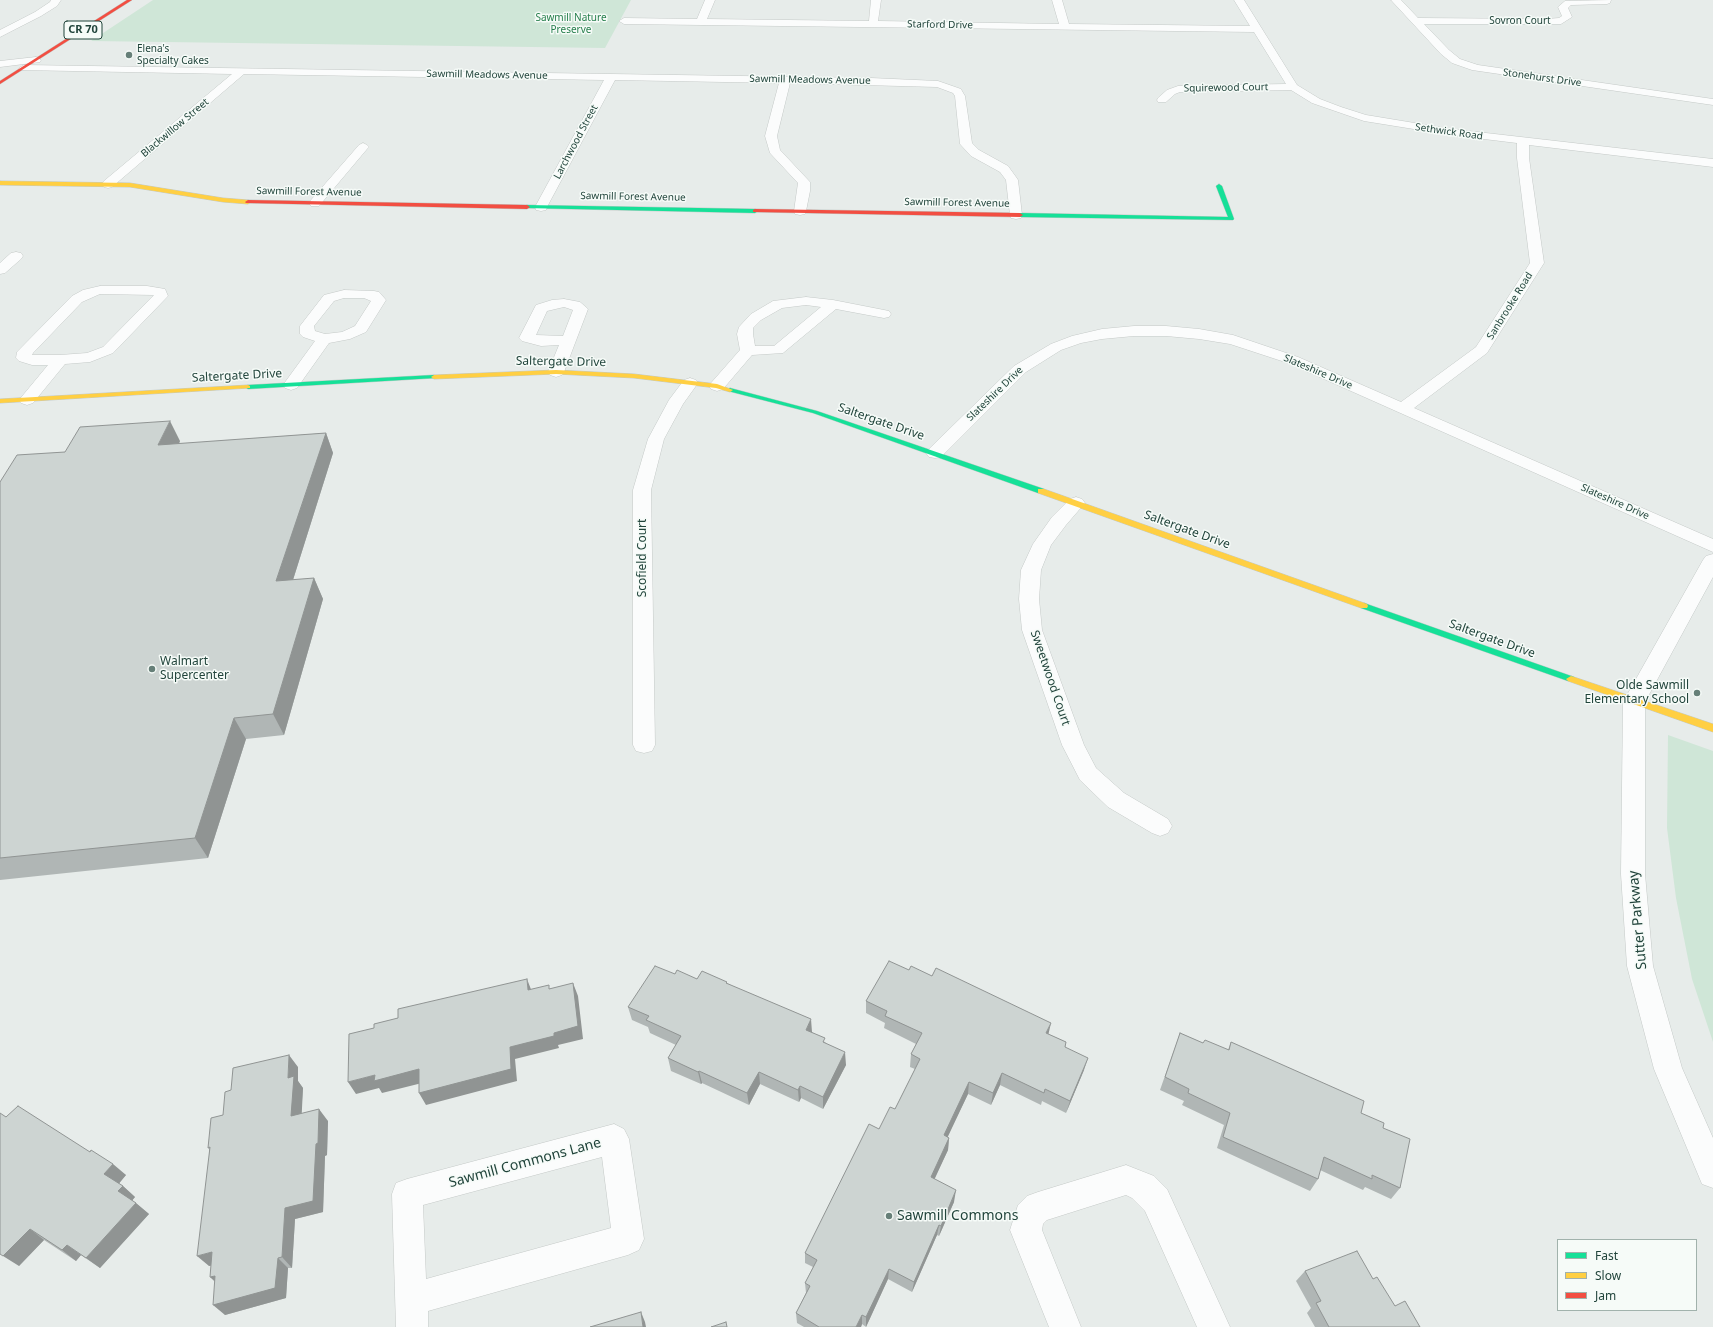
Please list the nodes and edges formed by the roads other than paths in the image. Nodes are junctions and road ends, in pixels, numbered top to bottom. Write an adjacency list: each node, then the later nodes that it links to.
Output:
1 (56, 0): 15 (street)
2 (130, 0): 16 (street, CR 70)
3 (710, 0): 11 (street)
4 (876, 0): 12 (street)
5 (1057, 0): 13 (street)
6 (1239, 0): 14 (street, Sethwick Road)
7 (1396, 0): 10 (street, Stonehurst Drive)
8 (1607, 1): 10 (street, Sovron Court)
9 (624, 21): 11 (street, Starford Drive)
10 (1416, 21): 25 (street, Stonehurst Drive)
11 (701, 22): 12 (street, Starford Drive)
12 (874, 24): 13 (street, Starford Drive)
13 (1065, 27): 14 (street, Starford Drive)
14 (1256, 29): 23 (street, Sethwick Road)
15 (0, 34)
16 (36, 60): 17 (street); 18 (street, CR 70)
17 (0, 64)
18 (24, 68): 19 (street, Sawmill Meadows Avenue); 21 (street, CR 70)
19 (242, 72): 20 (street, Sawmill Meadows Avenue); 30 (street, Blackwillow Street)
20 (611, 78): 22 (street, Sawmill Meadows Avenue); 33 (street, Larchwood Street)
21 (3, 79)
22 (785, 80): 34 (street); 35 (street, Sawmill Meadows Avenue)
23 (1293, 87): 24 (street, Squirewood Court); 26 (street, Sethwick Road)
24 (1162, 100)
25 (1713, 102)
26 (1523, 141): 28 (street, Sethwick Road); 50 (street, Sanbrooke Road)
27 (363, 146): 32 (street)
28 (1713, 164)
29 (0, 183): 30 (street, Sawmill Forest Avenue)
30 (108, 184): 32 (street, Sawmill Forest Avenue)
31 (1219, 186): 35 (street, Sawmill Forest Avenue)
32 (315, 203): 33 (street, Sawmill Forest Avenue)
33 (541, 207): 34 (street, Sawmill Forest Avenue)
34 (800, 211): 35 (street, Sawmill Forest Avenue)
35 (1016, 215)
36 (16, 256): 37 (street)
37 (0, 270)
38 (833, 304): 39 (street); 42 (street); 42 (street)
39 (884, 314)
40 (324, 338): 40 (street); 46 (street)
41 (568, 340): 44 (street)
42 (748, 351): 47 (street)
43 (60, 360): 43 (street); 48 (street)
44 (556, 372): 45 (street, Saltergate Drive); 46 (street, Saltergate Drive)
45 (690, 383): 47 (street, Saltergate Drive); 57 (street, Scofield Court)
46 (291, 385): 48 (street, Saltergate Drive)
47 (717, 386): 51 (street, Saltergate Drive)
48 (27, 400): 49 (street, Saltergate Drive)
49 (0, 401)
50 (1403, 408): 51 (street, Slateshire Drive); 53 (street, Slateshire Drive)
51 (935, 453): 52 (street, Saltergate Drive)
52 (1076, 503): 55 (street, Saltergate Drive); 58 (street, Sweetwood Court)
53 (1713, 546)
54 (1713, 560): 55 (street)
55 (1634, 702): 56 (street, Saltergate Drive); 59 (street, Sutter Parkway)
56 (1713, 728)
57 (644, 745)
58 (1160, 826)
59 (1713, 1173)
60 (411, 1313): 60 (street, Sawmill Commons Lane)
61 (1065, 1327): 62 (street)
62 (1214, 1327)

